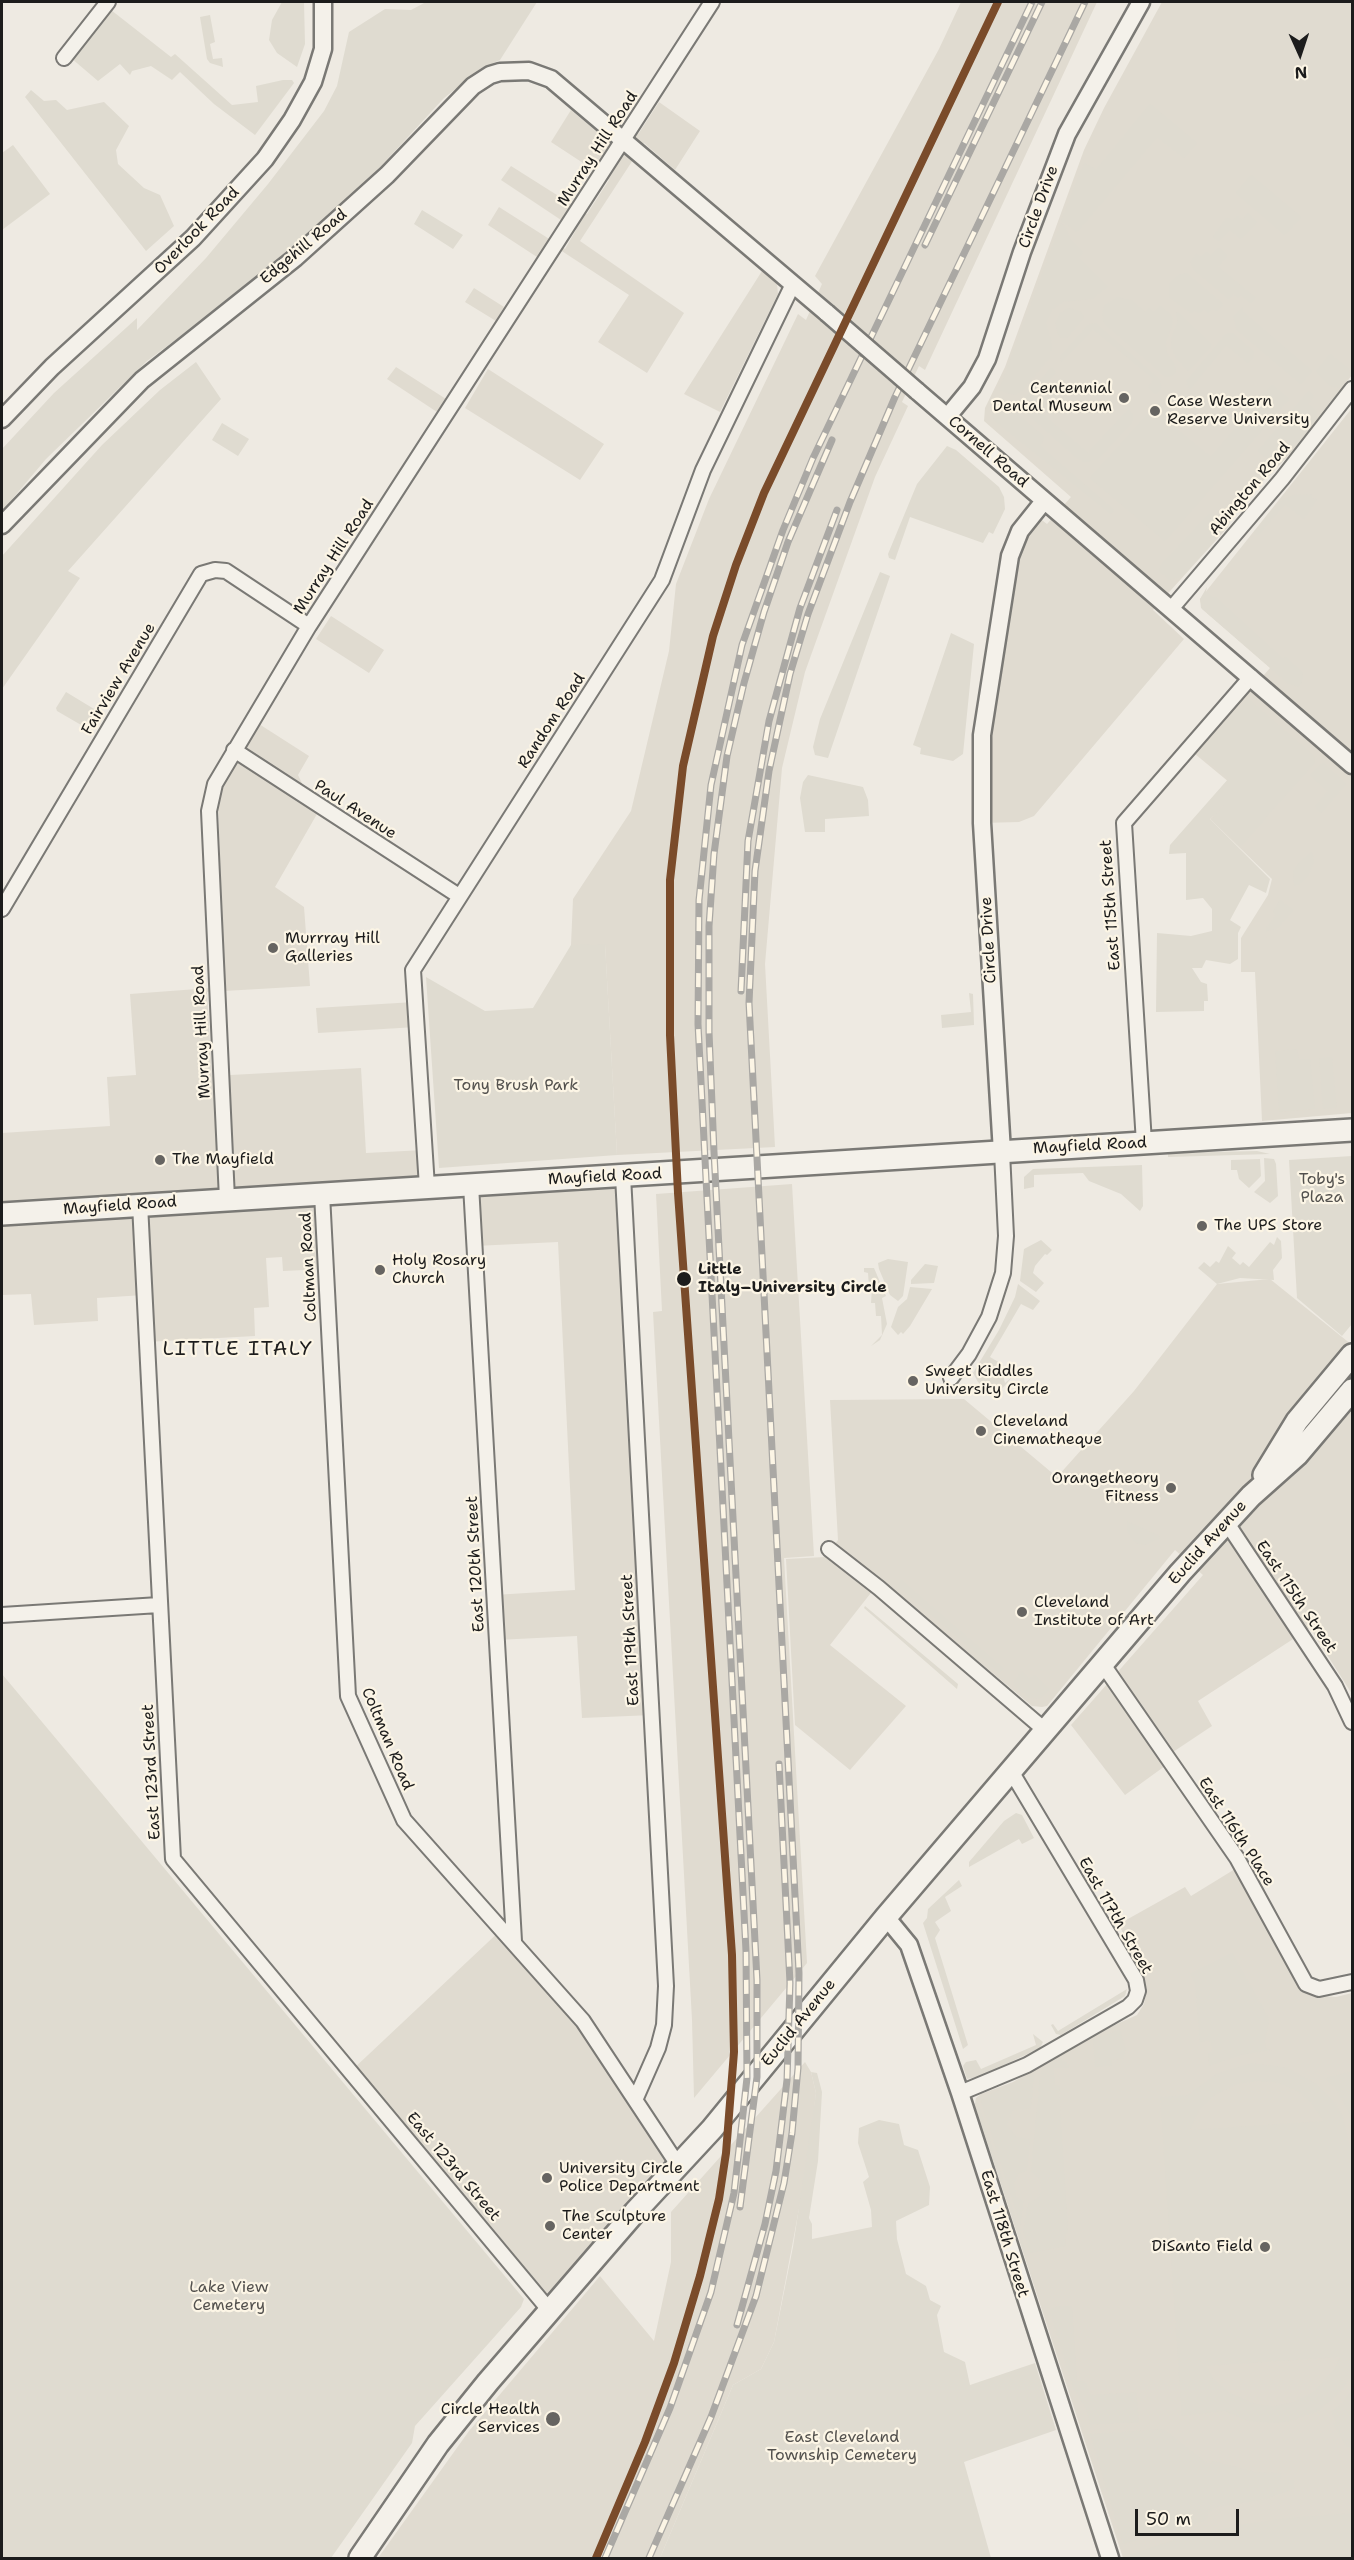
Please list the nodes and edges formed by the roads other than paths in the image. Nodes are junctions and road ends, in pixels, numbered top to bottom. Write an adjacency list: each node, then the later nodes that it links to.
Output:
1 (108, 2): 5 (street)
2 (323, 2): 10 (street, Overlook Road)
3 (712, 2): 6 (street, Murray Hill Road)
4 (1141, 2): 9 (street, Circle Drive)
5 (64, 58)
6 (624, 139): 7 (street, Cornell Road); 12 (street, Edgehill Road); 14 (street, Murray Hill Road)
7 (793, 284): 9 (street, Cornell Road, bridge); 18 (street, Random Road)
8 (1353, 389): 13 (street, Abington Road)
9 (948, 417): 11 (street, Cornell Road)
10 (2, 419)
11 (1044, 501): 13 (street, Cornell Road); 22 (street, Circle Drive)
12 (2, 525)
13 (1171, 609): 15 (street, Cornell Road)
14 (309, 626): 16 (street, Murray Hill Road); 19 (street, Fairview Avenue)
15 (1251, 677): 17 (street, Cornell Road); 21 (street, East 115th Street)
16 (234, 750): 18 (street, Paul Avenue); 27 (street, Murray Hill Road)
17 (1353, 765)
18 (459, 897): 25 (street, Random Road)
19 (2, 909)
20 (1353, 1130): 21 (main road, Mayfield Road)
21 (1144, 1143): 22 (main road, Mayfield Road)
22 (1002, 1152): 23 (main road, Mayfield Road); 31 (street, Circle Drive)
23 (623, 1176): 24 (main road, Mayfield Road); 46 (street, East 119th Street)
24 (471, 1185): 25 (main road, Mayfield Road); 43 (street, East 120th Street)
25 (427, 1187): 26 (main road, Mayfield Road)
26 (322, 1194): 27 (main road, Mayfield Road); 43 (street, Coltman Road)
27 (227, 1199): 28 (main road, Mayfield Road)
28 (140, 1204): 29 (main road, Mayfield Road); 36 (street, East 123rd Street)
29 (2, 1214)
30 (1353, 1355): 33 (main road, Euclid Avenue)
31 (951, 1378)
32 (1353, 1390): 33 (main road, Euclid Avenue)
33 (1251, 1496): 34 (main road, Euclid Avenue)
34 (1227, 1523): 38 (main road, Euclid Avenue); 39 (street, East 115th Street)
35 (829, 1549): 40 (street)
36 (159, 1605): 37 (street); 48 (street, East 123rd Street)
37 (2, 1615)
38 (1102, 1663): 40 (main road, Euclid Avenue); 44 (street, East 116th Place)
39 (1353, 1722)
40 (1046, 1731): 41 (main road, Euclid Avenue)
41 (1011, 1771): 42 (main road, Euclid Avenue); 45 (street, East 117th Street)
42 (886, 1917): 45 (street, East 118th Street); 47 (main road, Euclid Avenue)
43 (514, 1941): 46 (street, Coltman Road)
44 (1353, 1982)
45 (960, 2093): 50 (street, East 118th Street)
46 (636, 2098): 47 (street, Coltman Road)
47 (678, 2165): 48 (main road, Euclid Avenue)
48 (550, 2311): 49 (main road, Euclid Avenue)
49 (360, 2559)
50 (1110, 2559)

